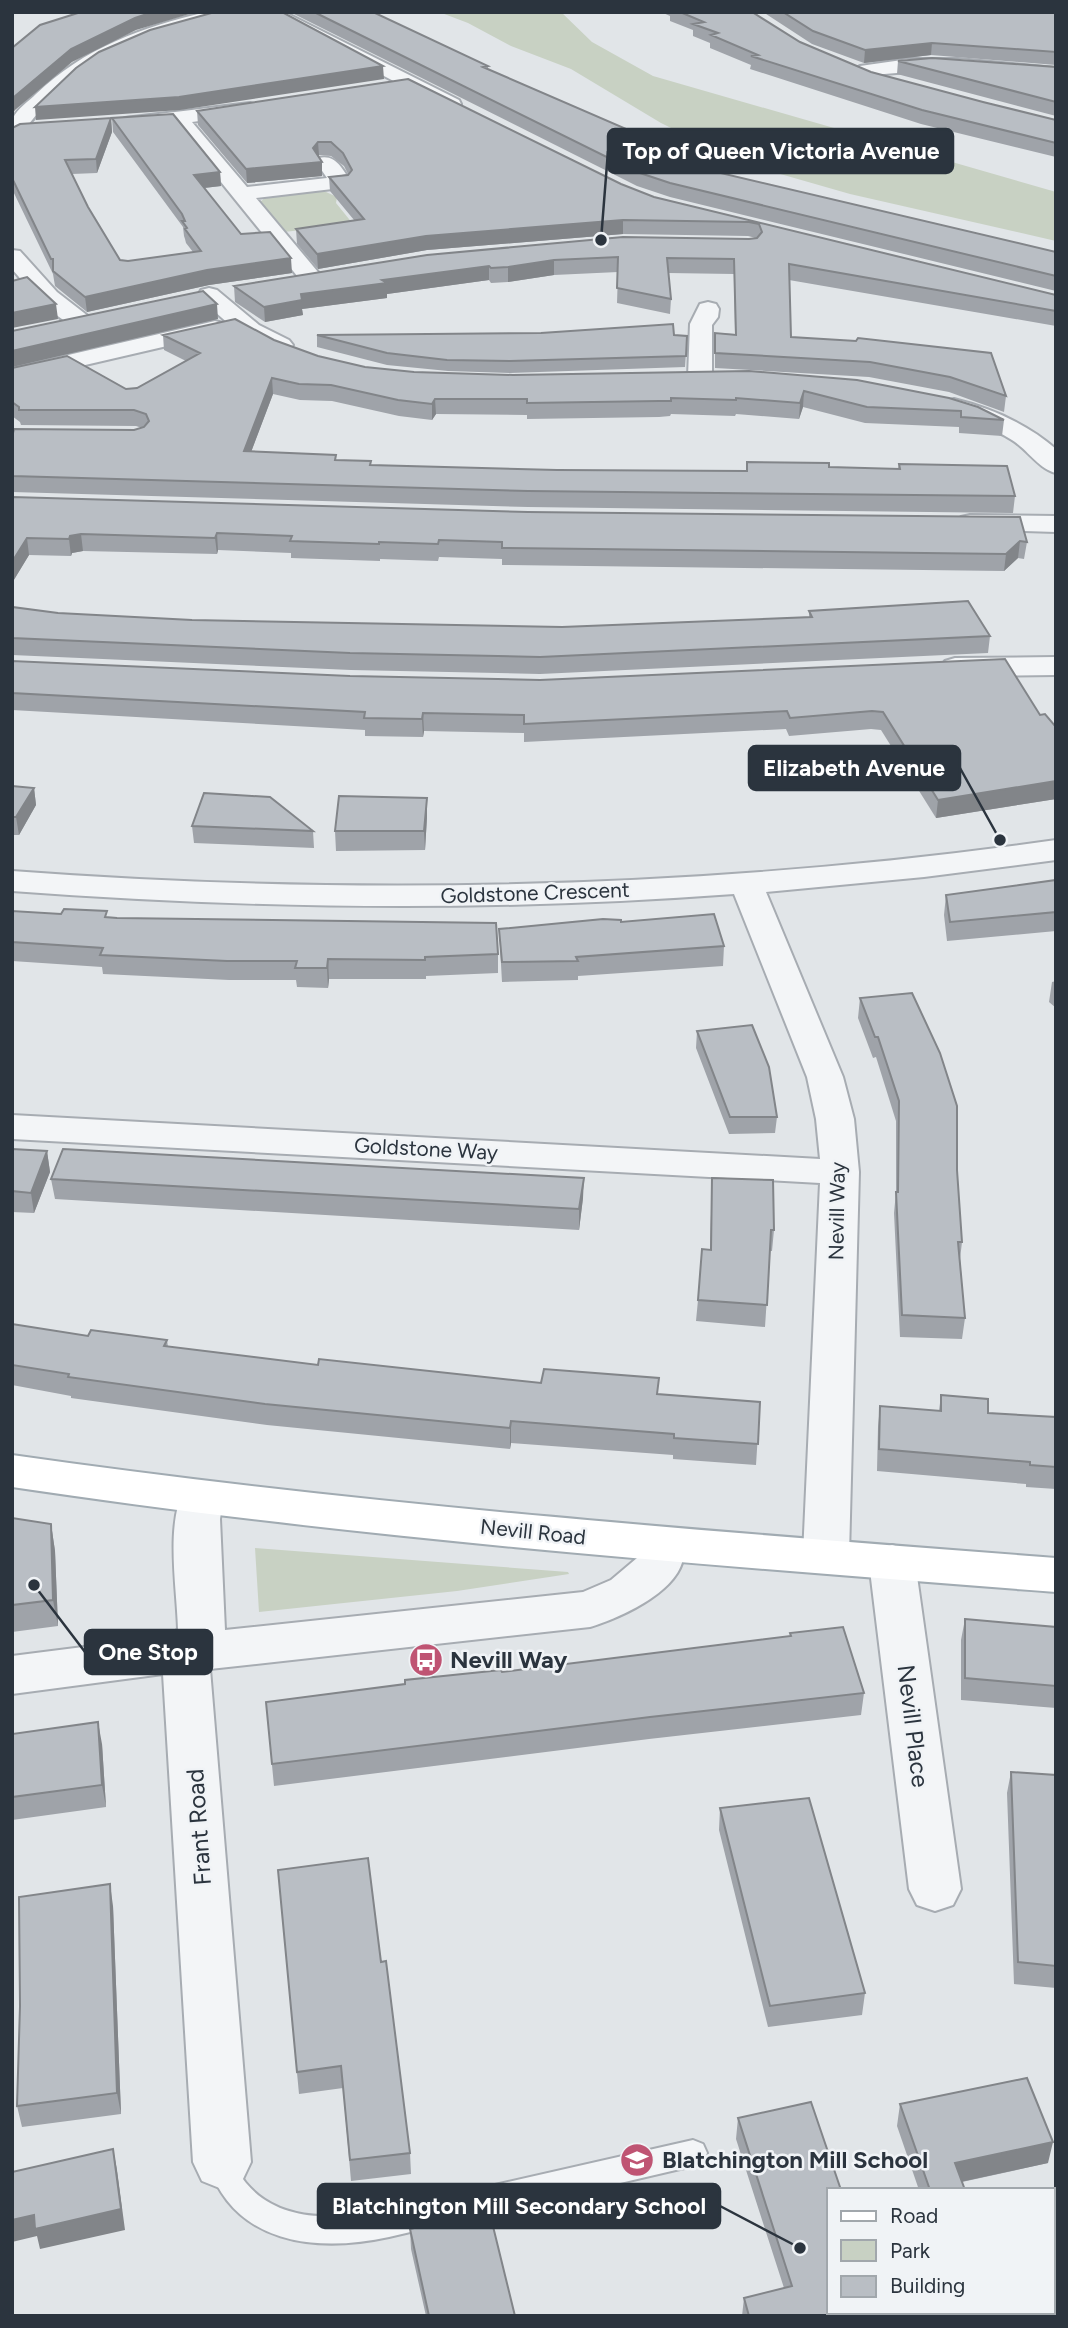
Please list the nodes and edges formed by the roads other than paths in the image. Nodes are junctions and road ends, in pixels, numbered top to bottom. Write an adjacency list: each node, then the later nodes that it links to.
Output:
1 (232, 12): 14 (street)
2 (270, 12): 6 (street)
3 (838, 62): 4 (street)
4 (860, 71): 5 (street); 7 (street)
5 (1056, 73)
6 (411, 83): 8 (street); 10 (street)
7 (901, 85)
8 (379, 90)
9 (267, 107): 11 (street)
10 (468, 112)
11 (180, 119): 12 (street); 16 (street)
12 (110, 126)
13 (35, 129): 14 (street)
14 (14, 131)
15 (326, 162): 16 (street)
16 (241, 194): 18 (street)
17 (12, 256): 22 (street)
18 (285, 282)
19 (234, 291): 23 (street)
20 (708, 309): 27 (street)
21 (107, 316): 22 (street)
22 (80, 321): 24 (street)
23 (241, 323): 25 (street); 26 (street)
24 (49, 329)
25 (304, 354)
26 (12, 375)
27 (673, 377)
28 (927, 397): 29 (street)
29 (1056, 465)
30 (948, 523): 31 (street)
31 (1056, 524)
32 (1056, 666): 33 (street)
33 (927, 669)
34 (1056, 850): 36 (street, Goldstone Crescent)
35 (12, 881): 36 (street, Goldstone Crescent)
36 (746, 883): 38 (street, Nevill Way)
37 (12, 1127): 38 (street, Goldstone Way)
38 (840, 1172): 42 (street, Nevill Way)
39 (12, 1471): 40 (main road, Nevill Road)
40 (201, 1500): 41 (main road, Nevill Road); 45 (street)
41 (662, 1545): 42 (main road, Nevill Road); 45 (street)
42 (826, 1555): 43 (main road, Nevill Road)
43 (892, 1562): 44 (main road, Nevill Road); 47 (street, Nevill Place)
44 (1056, 1575)
45 (183, 1653): 46 (street); 49 (street, Frant Road)
46 (12, 1675)
47 (935, 1889)
48 (693, 2153): 49 (lane)
49 (222, 2162)

